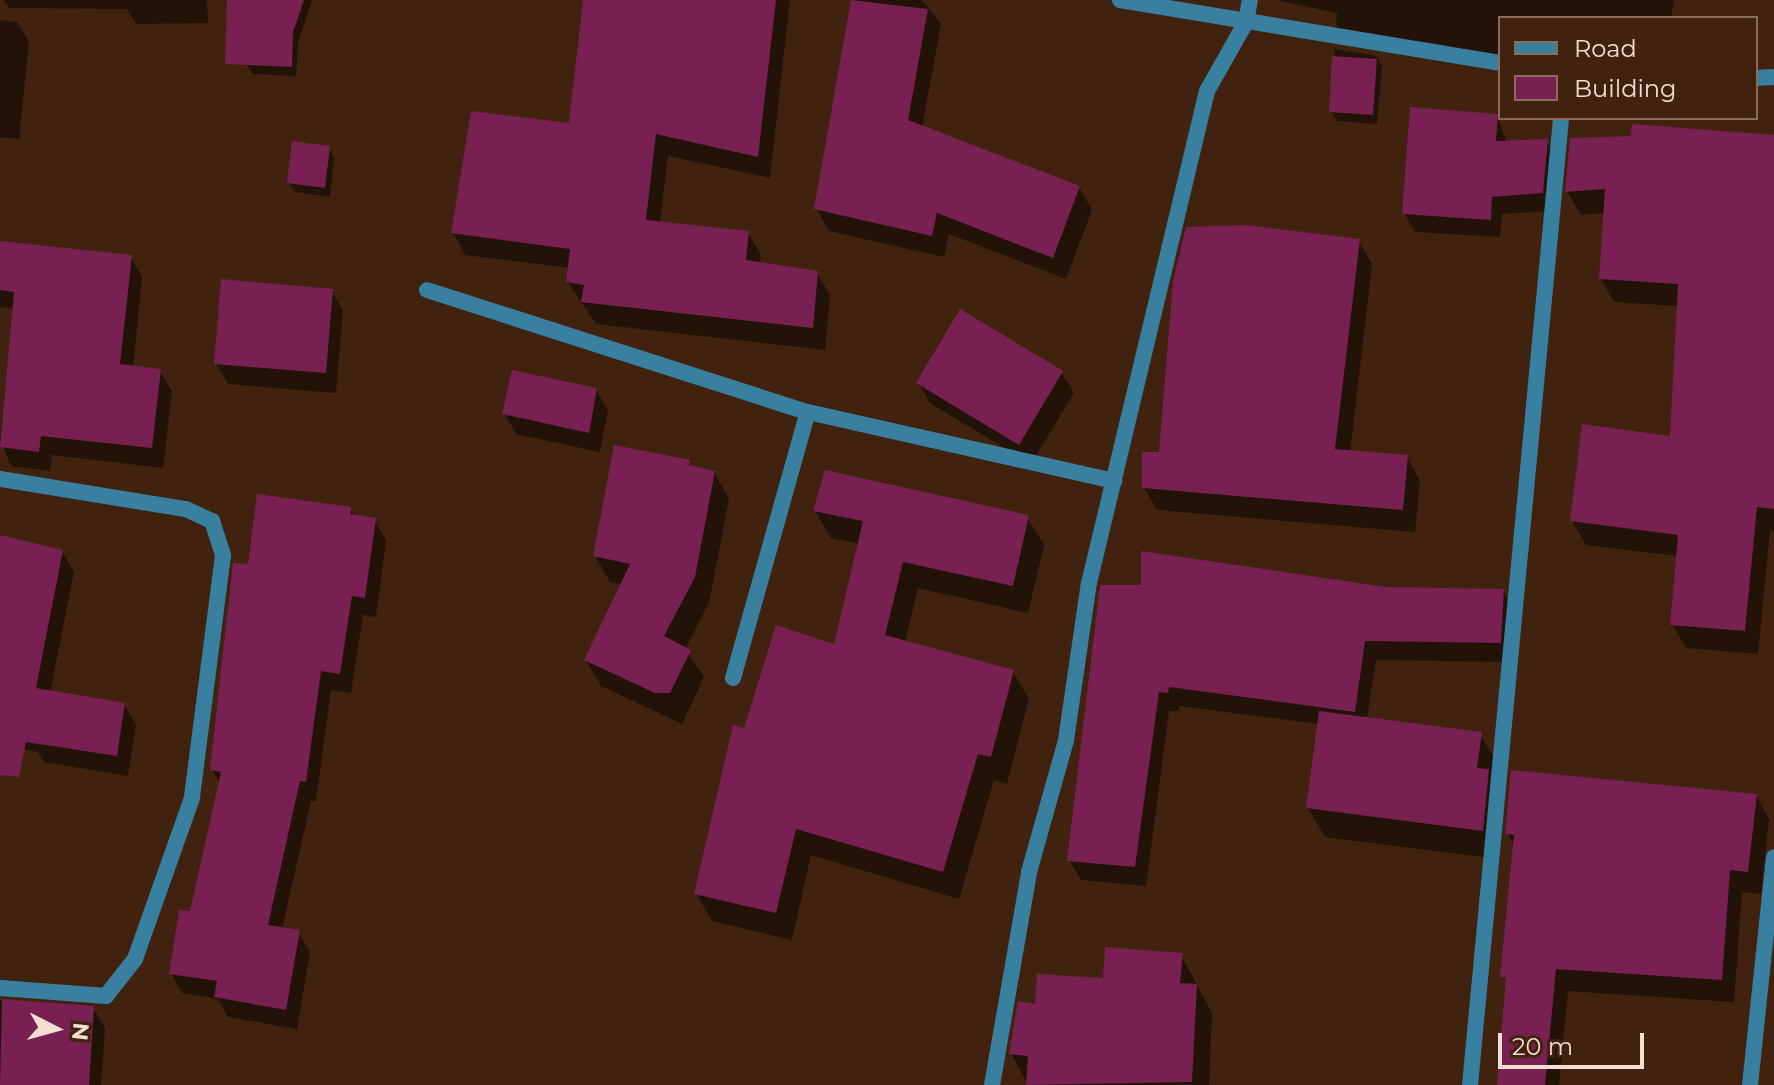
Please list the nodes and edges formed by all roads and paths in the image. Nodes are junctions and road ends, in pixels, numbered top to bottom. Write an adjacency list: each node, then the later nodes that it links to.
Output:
1 (1120, 0): 3 (street)
2 (1250, 0): 3 (street)
3 (1246, 22): 4 (street); 9 (street)
4 (1498, 63)
5 (1561, 120): 14 (street)
6 (427, 290): 7 (street)
7 (808, 412): 9 (street); 10 (street)
8 (0, 479): 12 (street)
9 (1114, 481): 13 (street)
10 (733, 678)
11 (1774, 857): 15 (street)
12 (0, 988)
13 (992, 1085)
14 (1470, 1085)
15 (1750, 1085)

